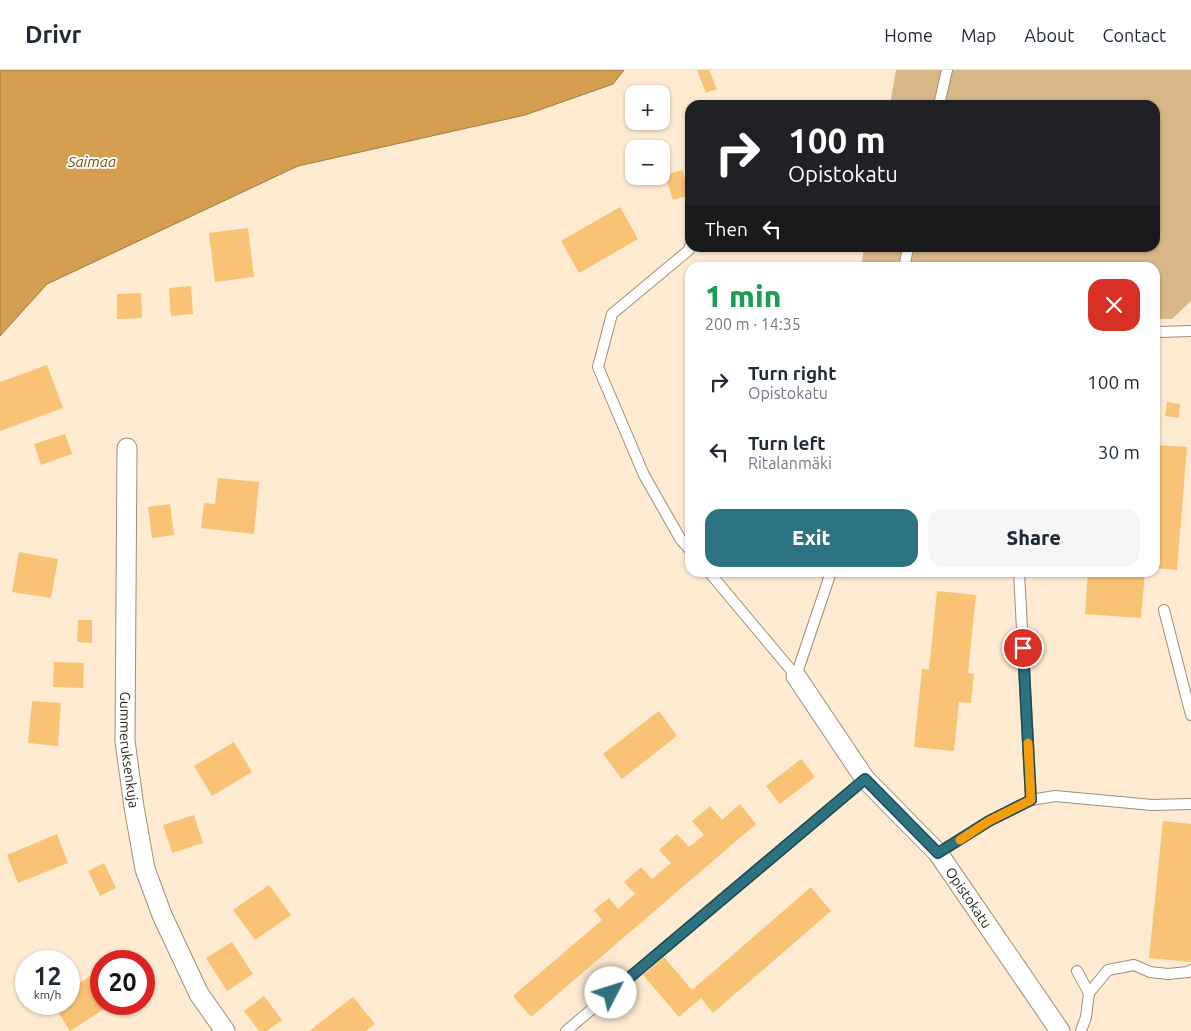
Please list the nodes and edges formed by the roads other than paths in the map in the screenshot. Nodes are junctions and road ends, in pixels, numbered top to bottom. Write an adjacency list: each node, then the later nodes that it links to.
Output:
1 (947, 70): 2 (lane)
2 (940, 100)
3 (687, 252): 7 (lane)
4 (1191, 331): 5 (lane)
5 (1160, 332)
6 (127, 448): 21 (street, Gummeruksenkuja)
7 (685, 544)
8 (713, 577): 12 (lane)
9 (829, 577): 12 (lane)
10 (1019, 577): 15 (lane)
11 (1164, 610): 13 (lane)
12 (796, 676): 14 (street, Opistokatu)
13 (1191, 715)
14 (865, 779): 17 (street, Opistokatu); 22 (lane)
15 (1031, 800): 16 (lane); 17 (lane)
16 (1191, 804)
17 (938, 853): 23 (street, Opistokatu)
18 (1191, 970): 20 (lane)
19 (1076, 971): 20 (lane)
20 (1089, 993): 24 (lane)
21 (225, 1031)
22 (566, 1031)
23 (1060, 1031)
24 (1081, 1031)

